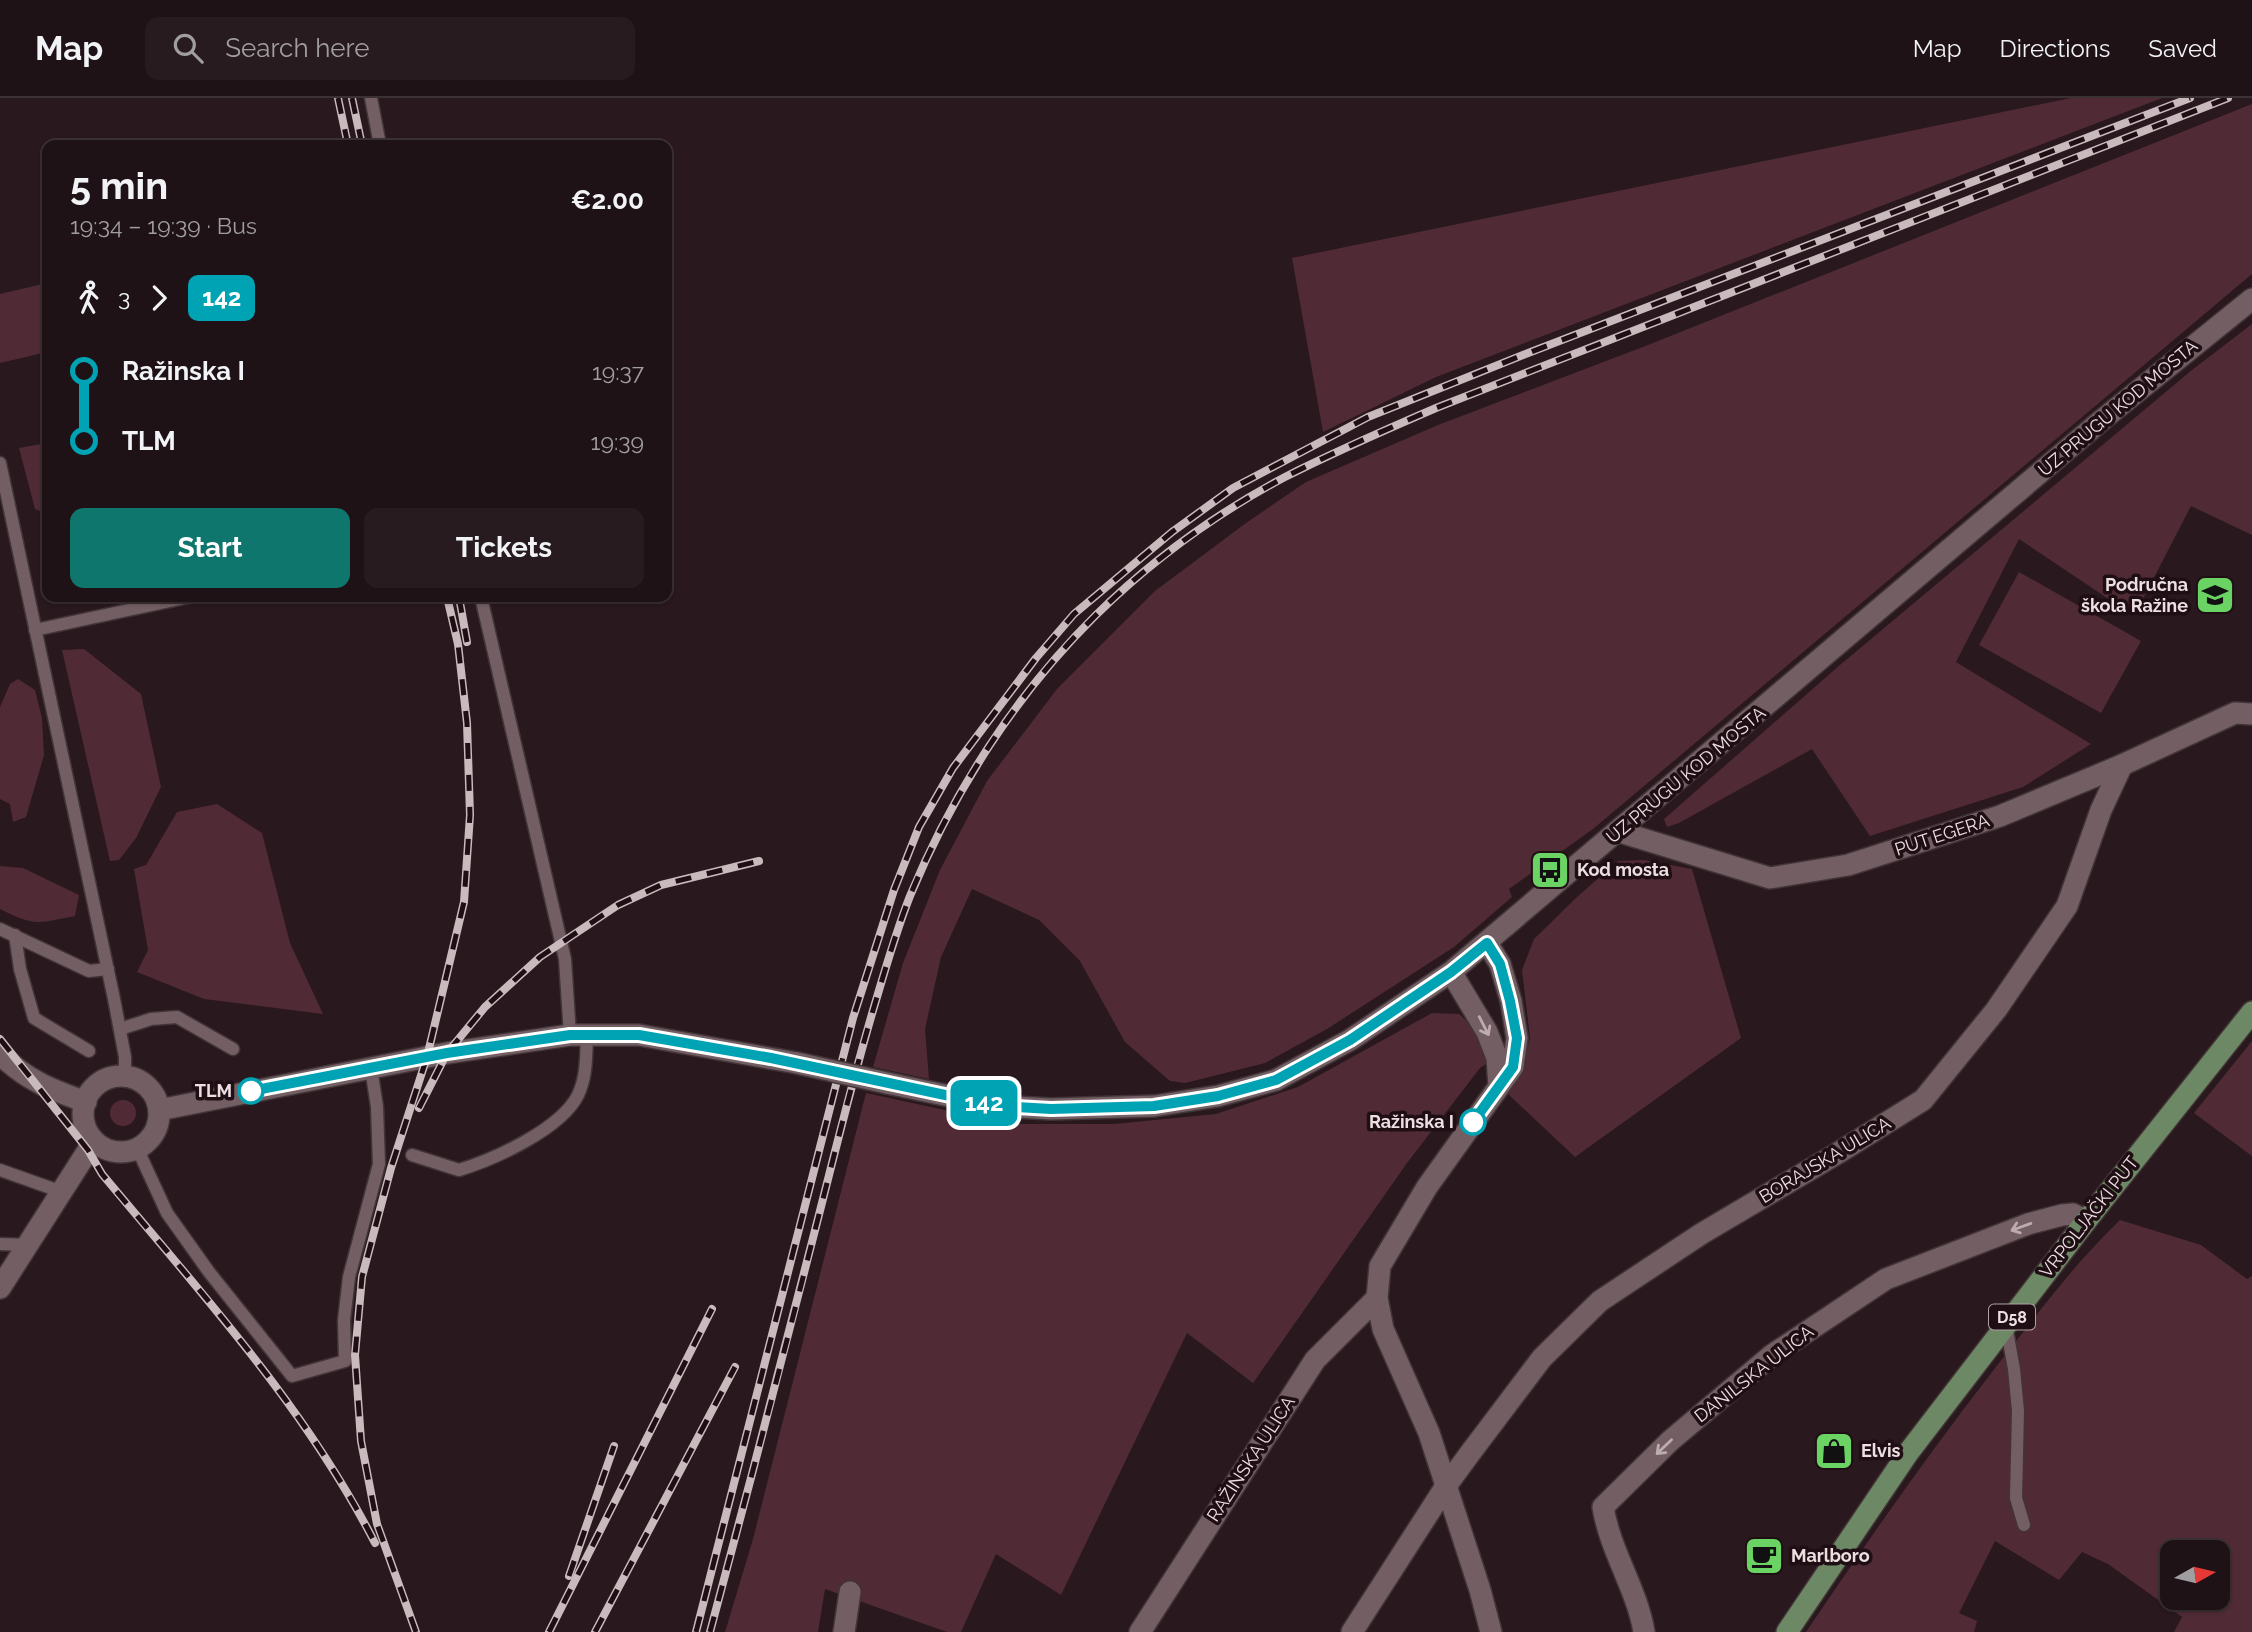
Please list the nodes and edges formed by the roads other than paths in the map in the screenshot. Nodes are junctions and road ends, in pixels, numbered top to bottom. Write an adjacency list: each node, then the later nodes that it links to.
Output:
1 (371, 98): 2 (lane)
2 (379, 140)
3 (2252, 299): 10 (street, UZ PRUGU KOD MOSTA)
4 (0, 463): 7 (lane)
5 (166, 602): 7 (lane)
6 (482, 602): 18 (lane)
7 (35, 630): 14 (lane)
8 (2252, 714): 9 (street, PUT EGERA)
9 (2122, 765): 10 (street, PUT EGERA); 38 (street, BORAJSKA ULICA)
10 (1620, 831): 13 (street, UZ PRUGU KOD MOSTA)
11 (0, 929): 12 (lane)
12 (15, 936): 14 (lane); 20 (lane)
13 (1487, 943): 15 (street, UZ PRUGU KOD MOSTA); 24 (street)
14 (108, 969): 17 (lane)
15 (1451, 972): 18 (street, UZ PRUGU KOD MOSTA, bridge); 24 (street, one-way to 24)
16 (2252, 1013): 32 (main road, VRPOLJAČKI PUT / D58)
17 (120, 1029): 19 (lane); 23 (lane)
18 (578, 1035): 22 (street, UZ PRUGU KOD MOSTA); 29 (lane)
19 (233, 1049)
20 (89, 1051)
21 (0, 1054): 25 (street)
22 (371, 1068): 26 (street, UZ PRUGU KOD MOSTA); 28 (lane)
23 (125, 1076): 25 (street); 26 (street)
24 (1499, 1086): 36 (street)
25 (86, 1102): 27 (street)
26 (159, 1110): 28 (street)
27 (94, 1141): 28 (street); 31 (street)
28 (137, 1148)
29 (412, 1155)
30 (0, 1170): 31 (lane)
31 (62, 1192): 34 (street)
32 (2086, 1221): 37 (main road, VRPOLJAČKI PUT / D58); 45 (street, DANILSKA ULICA, one-way to 45)
33 (0, 1244): 34 (lane)
34 (28, 1245): 35 (street)
35 (0, 1289)
36 (1377, 1298): 38 (street); 42 (street, RAŽINSKA ULICA)
37 (2006, 1325): 39 (lane); 46 (main road, VRPOLJAČKI PUT / D58)
38 (1446, 1486): 43 (street, BORAJSKA ULICA); 44 (street)
39 (2024, 1525)
40 (850, 1592): 41 (street)
41 (844, 1632)
42 (1140, 1632)
43 (1352, 1632)
44 (1491, 1632)
45 (1644, 1632)
46 (1787, 1632)

